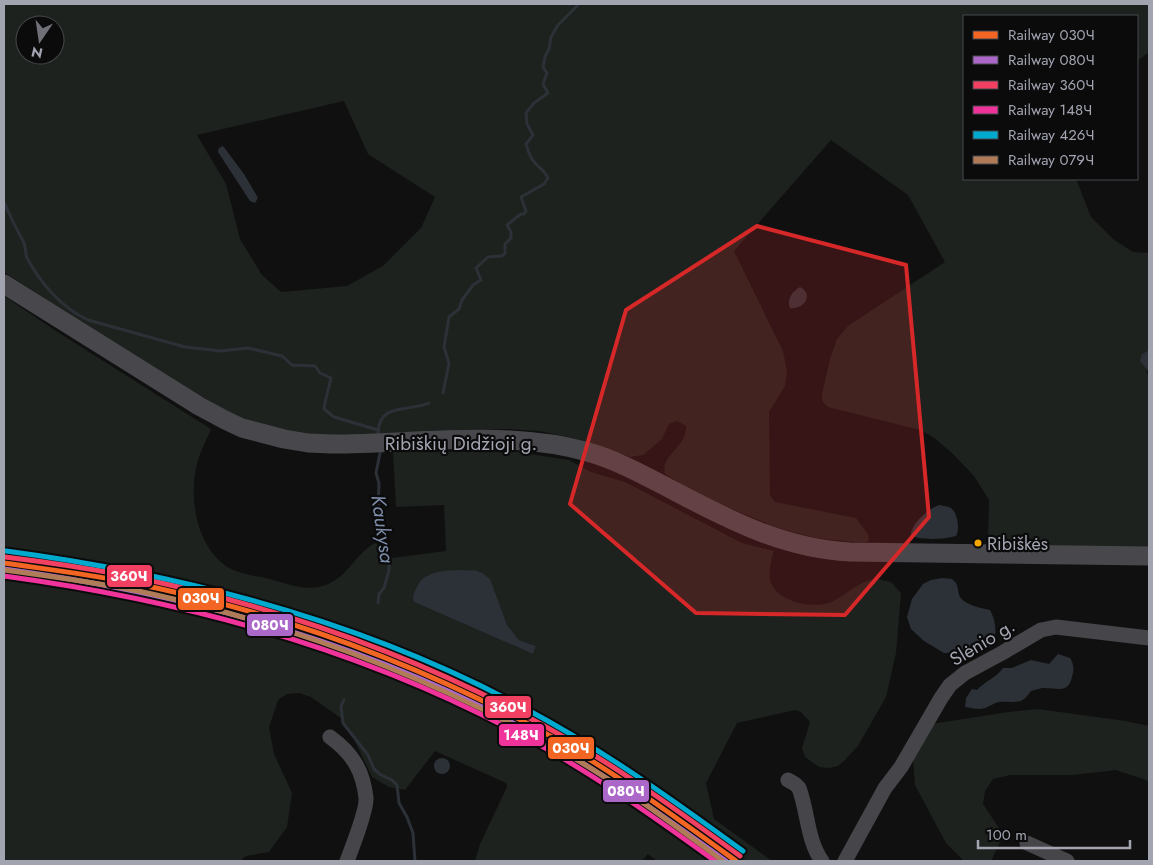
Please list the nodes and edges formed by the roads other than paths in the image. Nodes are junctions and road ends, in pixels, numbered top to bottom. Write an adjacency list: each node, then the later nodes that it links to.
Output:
1 (4, 284): 2 (main road, Ribiškių Didžioji g.)
2 (1149, 556)
3 (1149, 638): 9 (street, Slėnio g.)
4 (330, 737): 7 (street)
5 (788, 780): 8 (street)
6 (1027, 843): 10 (street)
7 (347, 861)
8 (822, 861)
9 (845, 861)
10 (1067, 861)

